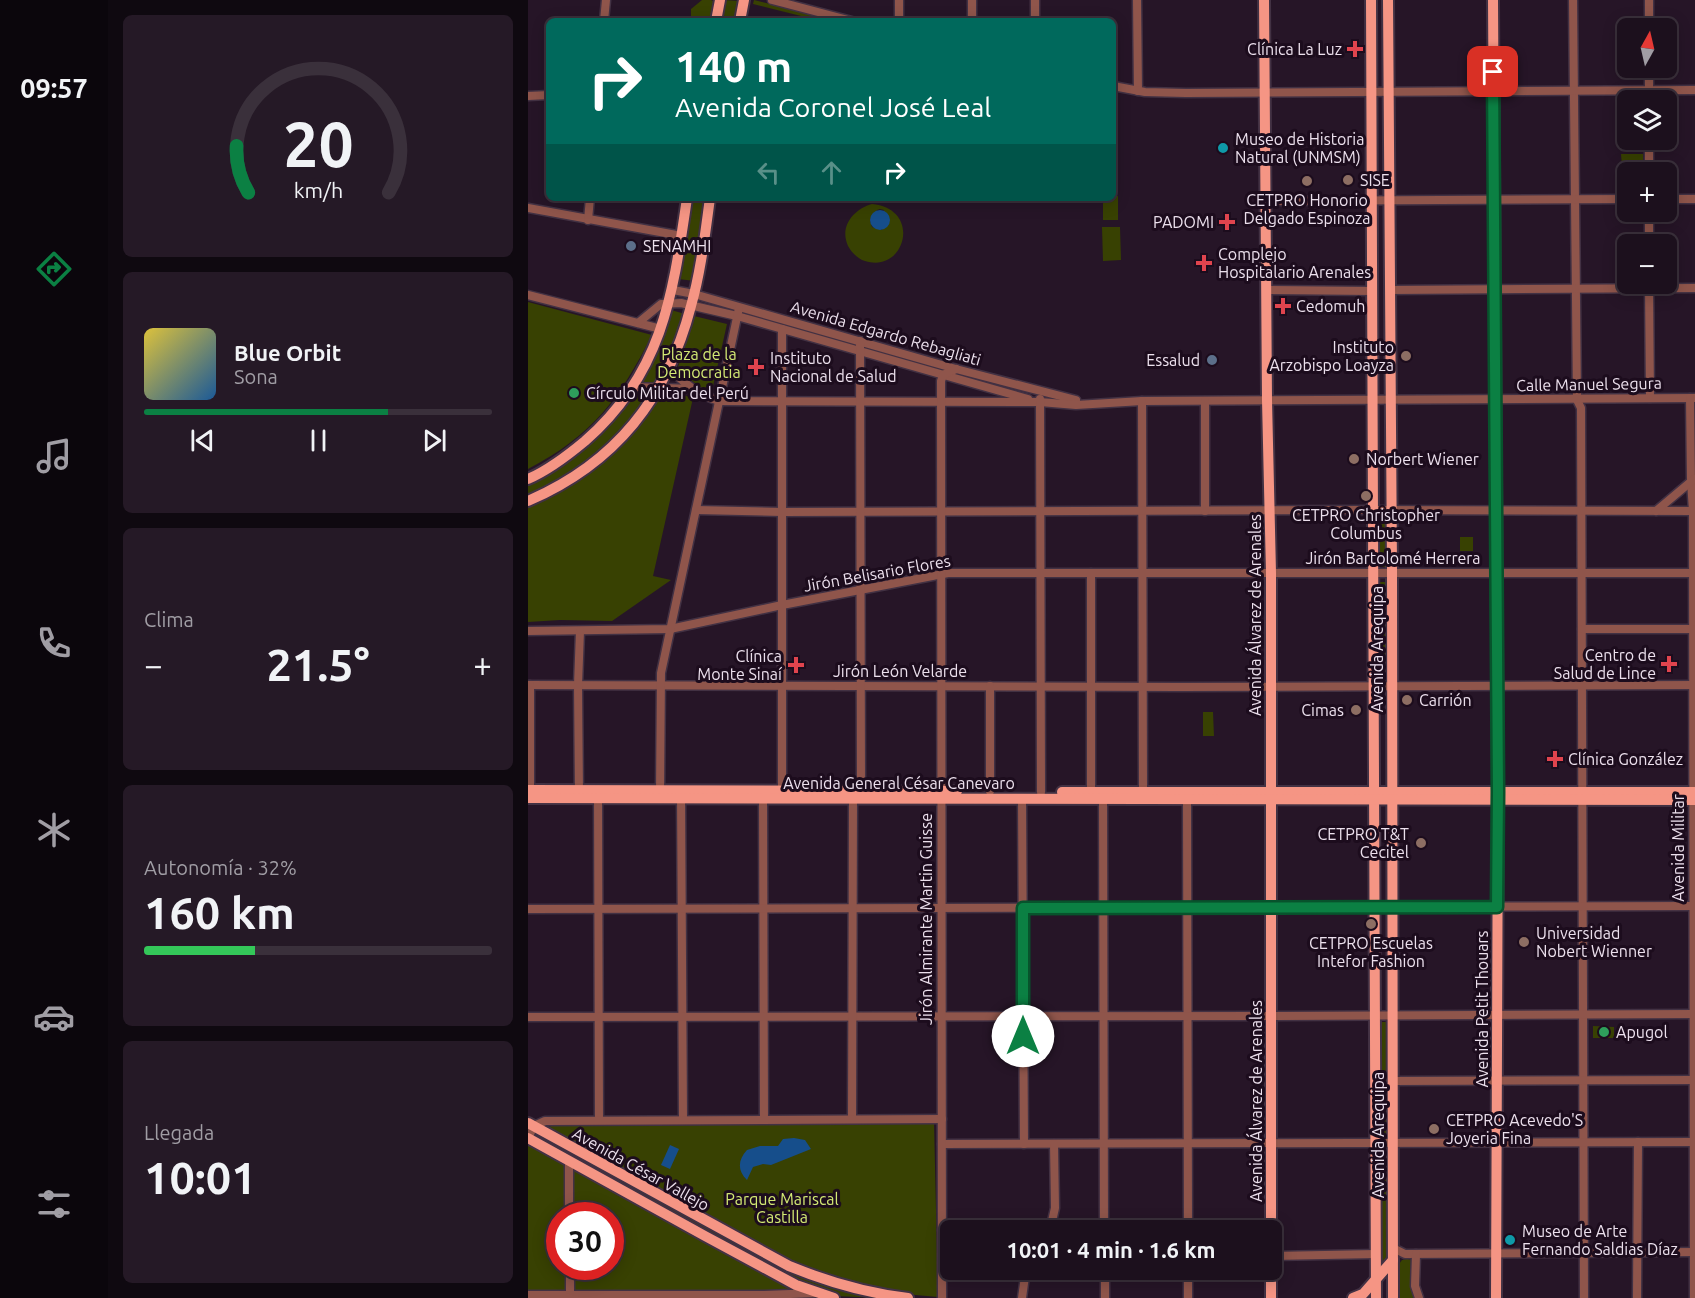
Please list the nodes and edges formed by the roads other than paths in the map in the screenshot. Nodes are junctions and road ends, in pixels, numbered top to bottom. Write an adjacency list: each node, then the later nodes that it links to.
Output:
1 (606, 0): 16 (street)
2 (720, 0): 17 (main road)
3 (744, 0): 18 (main road)
4 (772, 0): 15 (street)
5 (899, 0): 20 (street)
6 (972, 0): 21 (street)
7 (1035, 0): 22 (street)
8 (1137, 0): 30 (street)
9 (1264, 0): 35 (main road, Avenida Álvarez de Arenales)
10 (1371, 0): 33 (main road, Avenida Arequipa)
11 (1388, 0): 34 (main road, Avenida Arequipa)
12 (1493, 0): 31 (main road, Avenida Petit Thouars)
13 (1573, 0): 32 (street)
14 (1649, 0): 23 (street)
15 (802, 4): 19 (street)
16 (604, 18)
17 (717, 18)
18 (741, 18)
19 (843, 18)
20 (899, 18)
21 (972, 18)
22 (1035, 18)
23 (1649, 18)
24 (1649, 78): 27 (street)
25 (1116, 87): 30 (street)
26 (1617, 90): 32 (street)
27 (1649, 90)
28 (1677, 90): 29 (street)
29 (1695, 90)
30 (1138, 91): 35 (street)
31 (1494, 91): 32 (street); 34 (street); 44 (main road, Avenida Petit Thouars)
32 (1574, 91): 38 (street)
33 (1371, 92): 34 (street); 35 (street); 42 (main road, Avenida Arequipa)
34 (1388, 92): 43 (main road, Avenida Arequipa)
35 (1265, 93): 48 (main road, Avenida Álvarez de Arenales)
36 (546, 95): 37 (street)
37 (528, 96)
38 (1575, 199): 39 (street); 44 (street); 54 (street)
39 (1617, 199)
40 (1677, 199): 41 (street)
41 (1695, 199)
42 (1372, 200): 43 (street); 48 (street); 60 (main road, Avenida Arequipa)
43 (1389, 200): 44 (street); 59 (main road, Avenida Arequipa)
44 (1494, 200): 56 (main road, Avenida Petit Thouars)
45 (590, 201): 50 (street)
46 (687, 201): 51 (main road)
47 (710, 201): 63 (main road)
48 (1266, 201): 58 (main road, Avenida Álvarez de Arenales)
49 (528, 208): 50 (street)
50 (588, 220): 51 (street)
51 (682, 236): 57 (main road)
52 (1617, 287): 54 (street)
53 (1677, 287): 55 (street)
54 (1576, 288): 56 (street); 85 (street)
55 (1695, 288)
56 (1495, 289): 59 (street); 81 (main road, Avenida Petit Thouars)
57 (673, 290): 63 (street, Avenida Edgardo Rebagliati); 64 (main road)
58 (1266, 290): 60 (street); 82 (main road, Avenida Álvarez de Arenales)
59 (1390, 290): 84 (main road, Avenida Arequipa)
60 (1373, 291): 83 (main road, Avenida Arequipa)
61 (1649, 294): 79 (street)
62 (528, 295): 66 (street)
63 (693, 300): 64 (street, Avenida Edgardo Rebagliati); 65 (street, Avenida Edgardo Rebagliati); 70 (main road)
64 (670, 302): 66 (street); 67 (main road)
65 (738, 312): 68 (street, Avenida Edgardo Rebagliati); 69 (street, Avenida Edgardo Rebagliati); 86 (street)
66 (638, 323): 67 (street)
67 (661, 329): 74 (main road)
68 (782, 329): 69 (street, Avenida Edgardo Rebagliati); 87 (street)
69 (860, 346): 71 (street, Avenida Edgardo Rebagliati); 72 (street, Avenida Edgardo Rebagliati); 88 (street)
70 (670, 367): 75 (main road); 76 (street)
71 (956, 369): 72 (street); 73 (street, Avenida Edgardo Rebagliati)
72 (943, 375): 77 (street, Avenida Edgardo Rebagliati); 91 (street, Jirón Almirante Martin Guisse)
73 (992, 378): 77 (street); 78 (street, Avenida Edgardo Rebagliati)
74 (632, 387): 75 (street); 95 (main road)
75 (659, 389): 76 (street); 97 (main road)
76 (694, 389): 86 (street)
77 (994, 389): 92 (street); 93 (street, Avenida Edgardo Rebagliati)
78 (1040, 392): 93 (street); 94 (street, Avenida Edgardo Rebagliati)
79 (1650, 398): 80 (street, Calle Manuel Segura); 85 (street, Calle Manuel Segura)
80 (1693, 398): 96 (street, Avenida Militar)
81 (1496, 399): 84 (street, Calle Manuel Segura); 85 (street, Calle Manuel Segura); 101 (main road, Avenida Petit Thouars)
82 (1267, 400): 83 (street, Calle Manuel Segura); 90 (street, Calle Manuel Segura); 106 (main road, Avenida Álvarez de Arenales)
83 (1373, 400): 84 (street, Calle Manuel Segura); 99 (main road, Avenida Arequipa)
84 (1390, 400): 100 (main road, Avenida Arequipa)
85 (1577, 400): 107 (street)
86 (719, 401): 87 (street); 98 (street)
87 (782, 401): 88 (street); 110 (street)
88 (860, 401): 91 (street); 111 (street)
89 (1142, 401): 90 (street, Calle Manuel Segura); 94 (street, Calle Manuel Segura); 104 (street)
90 (1205, 401): 105 (street)
91 (941, 402): 92 (street); 102 (street, Jirón Almirante Martin Guisse)
92 (992, 402): 93 (street)
93 (1040, 402): 94 (street); 103 (street)
94 (1091, 403)
95 (528, 479)
96 (1693, 480): 108 (street); 109 (street, Avenida Militar)
97 (528, 501)
98 (696, 510): 110 (street); 124 (street)
99 (1374, 510): 100 (street); 106 (street); 116 (main road, Avenida Arequipa)
100 (1391, 510): 101 (street); 117 (main road, Avenida Arequipa)
101 (1497, 510): 107 (street); 118 (main road, Avenida Petit Thouars)
102 (941, 511): 103 (street); 111 (street); 121 (street, Jirón Almirante Martin Guisse)
103 (1040, 511): 104 (street); 112 (street)
104 (1142, 511): 105 (street); 114 (street)
105 (1205, 511): 106 (street)
106 (1269, 511): 115 (main road, Avenida Álvarez de Arenales)
107 (1581, 511): 108 (street); 119 (street)
108 (1655, 511): 109 (street)
109 (1694, 511): 120 (street, Avenida Militar)
110 (782, 512): 111 (street); 123 (street)
111 (861, 512): 122 (street)
112 (1040, 572): 113 (street, Jirón Belisario Flores); 121 (street, Jirón Belisario Flores); 142 (street)
113 (1091, 573): 114 (street, Jirón Belisario Flores); 143 (street)
114 (1142, 573): 115 (street, Jirón Belisario Flores); 144 (street)
115 (1271, 573): 116 (street, Jirón Bartolomé Herrera); 131 (main road, Avenida Álvarez de Arenales)
116 (1374, 573): 117 (street, Jirón Bartolomé Herrera); 132 (main road, Avenida Arequipa)
117 (1392, 573): 118 (street, Jirón Bartolomé Herrera); 133 (main road, Avenida Arequipa)
118 (1497, 573): 119 (street, Jirón Bartolomé Herrera); 134 (main road, Avenida Petit Thouars)
119 (1582, 573): 120 (street, Jirón Bartolomé Herrera); 125 (street)
120 (1694, 573): 126 (street, Avenida Militar)
121 (941, 574): 122 (street, Jirón Belisario Flores); 140 (street, Jirón Almirante Martin Guisse)
122 (861, 590): 123 (street, Jirón Belisario Flores); 139 (street)
123 (782, 605): 124 (street, Jirón Belisario Flores); 138 (street)
124 (670, 629): 128 (street, Jirón Belisario Flores); 137 (street)
125 (1582, 629): 126 (street); 135 (street)
126 (1693, 629): 136 (street, Avenida Militar)
127 (528, 631): 128 (street, Jirón Belisario Flores)
128 (580, 631): 130 (street)
129 (529, 685): 130 (street, Jirón León Velarde); 150 (street)
130 (578, 685): 137 (street, Jirón León Velarde); 151 (street)
131 (1271, 685): 132 (street, Jirón León Velarde); 144 (street, Jirón León Velarde); 160 (main road, Avenida Álvarez de Arenales)
132 (1375, 685): 133 (street, Jirón León Velarde); 161 (main road, Avenida Arequipa)
133 (1392, 685): 134 (street, Jirón León Velarde); 162 (main road, Avenida Arequipa)
134 (1498, 685): 135 (street, Jirón León Velarde); 157 (main road, Avenida Petit Thouars)
135 (1583, 685): 136 (street, Jirón León Velarde); 158 (street)
136 (1694, 685): 163 (street, Avenida Militar)
137 (660, 686): 138 (street, Jirón León Velarde); 153 (street)
138 (782, 686): 139 (street, Jirón León Velarde); 145 (street)
139 (861, 686): 140 (street, Jirón León Velarde); 155 (street)
140 (941, 686): 141 (street, Jirón León Velarde); 156 (street, Jirón Almirante Martin Guisse)
141 (990, 686): 142 (street, Jirón León Velarde); 146 (street)
142 (1041, 686): 143 (street, Jirón León Velarde); 147 (street)
143 (1091, 686): 144 (street, Jirón León Velarde); 148 (street)
144 (1143, 687): 149 (street)
145 (782, 790): 154 (main road, Avenida General César Canevaro); 155 (main road, Avenida General César Canevaro)
146 (990, 791): 147 (main road, Avenida General César Canevaro); 156 (main road, Avenida General César Canevaro)
147 (1041, 792): 148 (main road, Avenida General César Canevaro)
148 (1091, 792): 159 (main road, Avenida General César Canevaro)
149 (1143, 792): 159 (main road, Avenida General César Canevaro); 160 (main road, Avenida General César Canevaro)
150 (529, 793): 151 (main road, Avenida General César Canevaro)
151 (579, 794): 152 (main road, Avenida General César Canevaro)
152 (598, 794): 153 (main road, Avenida General César Canevaro); 179 (street)
153 (660, 794): 154 (main road, Avenida General César Canevaro)
154 (681, 794): 164 (main road, Avenida General César Canevaro); 180 (street)
155 (857, 794): 156 (main road, Avenida General César Canevaro); 164 (main road, Avenida General César Canevaro); 170 (street)
156 (941, 795): 165 (main road, Avenida General César Canevaro); 171 (street, Jirón Almirante Martin Guisse)
157 (1498, 795): 158 (main road); 162 (main road); 168 (main road, Avenida Petit Thouars)
158 (1583, 795): 163 (main road); 169 (street)
159 (1103, 796): 165 (main road, Avenida General César Canevaro); 166 (main road, Avenida General César Canevaro); 173 (street)
160 (1271, 796): 161 (main road); 166 (main road, Avenida General César Canevaro); 175 (main road, Avenida Álvarez de Arenales)
161 (1375, 796): 162 (main road); 176 (main road, Avenida Arequipa)
162 (1392, 796): 177 (main road, Avenida Arequipa)
163 (1694, 796): 167 (street, Avenida Militar)
164 (763, 798): 181 (street)
165 (1022, 798): 172 (street)
166 (1187, 800): 174 (street)
167 (1694, 906): 169 (street); 182 (street, Avenida Militar)
168 (1497, 907): 169 (street); 177 (street); 188 (main road, Avenida Petit Thouars)
169 (1583, 907): 183 (street)
170 (852, 908): 171 (street); 181 (street); 193 (street)
171 (941, 908): 172 (street); 194 (street, Jirón Almirante Martin Guisse)
172 (1023, 908): 173 (street); 195 (street)
173 (1103, 908): 174 (street); 196 (street)
174 (1187, 908): 175 (street); 184 (street)
175 (1271, 908): 176 (street); 185 (main road, Avenida Álvarez de Arenales)
176 (1376, 908): 177 (street); 186 (main road, Avenida Arequipa)
177 (1392, 908): 187 (main road, Avenida Arequipa)
178 (528, 909): 179 (street)
179 (598, 909): 180 (street); 190 (street)
180 (682, 909): 181 (street); 191 (street)
181 (763, 909): 192 (street)
182 (1694, 1014): 183 (street); 199 (street, Avenida Militar)
183 (1583, 1015): 188 (street); 198 (street)
184 (1188, 1016): 185 (street); 196 (street); 217 (street)
185 (1272, 1016): 186 (street); 212 (main road, Avenida Álvarez de Arenales)
186 (1376, 1016): 187 (street); 218 (main road, Avenida Arequipa)
187 (1393, 1016): 188 (street); 200 (main road, Avenida Arequipa)
188 (1497, 1016): 197 (main road, Avenida Petit Thouars)
189 (528, 1017): 190 (street)
190 (598, 1017): 191 (street); 205 (street)
191 (682, 1017): 192 (street); 201 (street)
192 (764, 1017): 193 (street); 202 (street)
193 (852, 1017): 194 (street); 203 (street)
194 (942, 1017): 195 (street); 204 (street, Jirón Almirante Martin Guisse)
195 (1023, 1017): 196 (street); 214 (street)
196 (1104, 1017): 216 (street)
197 (1497, 1080): 198 (street); 200 (street); 209 (main road, Avenida Petit Thouars)
198 (1583, 1080): 199 (street); 208 (street)
199 (1695, 1080): 211 (street, Avenida Militar)
200 (1392, 1081): 219 (main road, Avenida Arequipa)
201 (683, 1119): 202 (street); 205 (street)
202 (764, 1119): 203 (street)
203 (852, 1119): 204 (street)
204 (942, 1119): 213 (street, Jirón Almirante Martin Guisse)
205 (599, 1120): 206 (street)
206 (531, 1125): 207 (street); 222 (main road, Avenida César Vallejo)
207 (528, 1138): 220 (main road, Avenida César Vallejo)
208 (1584, 1141): 209 (street); 210 (street); 234 (street)
209 (1497, 1142): 219 (street); 233 (main road, Avenida Petit Thouars)
210 (1638, 1142): 211 (street); 235 (street)
211 (1695, 1142): 232 (street, Avenida Militar)
212 (1272, 1143): 217 (street); 218 (street); 227 (main road, Avenida Álvarez de Arenales)
213 (942, 1144): 214 (street); 223 (street, Jirón Almirante Martin Guisse)
214 (1024, 1144): 215 (street)
215 (1054, 1144): 216 (street); 224 (street)
216 (1104, 1144): 217 (street); 225 (street)
217 (1188, 1144): 226 (street)
218 (1376, 1144): 219 (street); 236 (main road, Avenida Arequipa)
219 (1392, 1144): 231 (main road, Avenida Arequipa)
220 (569, 1161): 221 (street); 229 (main road, Avenida César Vallejo)
221 (569, 1202)
222 (703, 1220): 228 (main road, Avenida César Vallejo); 229 (main road)
223 (942, 1220)
224 (1052, 1220)
225 (1104, 1220)
226 (1188, 1220)
227 (1271, 1220)
228 (720, 1229): 230 (main road); 255 (main road, Avenida César Vallejo)
229 (696, 1231): 230 (main road, Avenida César Vallejo)
230 (713, 1241): 248 (main road, Avenida César Vallejo)
231 (1393, 1248): 237 (street); 240 (main road, Avenida Arequipa)
232 (1695, 1252): 235 (street); 268 (street, Avenida Militar)
233 (1497, 1253): 234 (street); 238 (street); 265 (main road, Avenida Petit Thouars)
234 (1584, 1253): 235 (street); 266 (street)
235 (1637, 1253): 267 (street)
236 (1376, 1254): 239 (street); 241 (main road, Avenida Arequipa)
237 (1405, 1254): 238 (street); 240 (street)
238 (1416, 1254): 264 (street)
239 (1282, 1256)
240 (1393, 1260): 241 (main road); 263 (main road, Avenida Arequipa)
241 (1376, 1278): 261 (main road); 262 (main road, Avenida Arequipa)
242 (570, 1280): 250 (street)
243 (942, 1280): 256 (street, Jirón Almirante Martin Guisse)
244 (1024, 1280): 257 (street)
245 (1105, 1280): 258 (street)
246 (1188, 1280): 259 (street)
247 (1271, 1280): 260 (main road)
248 (817, 1293): 253 (street); 254 (main road, Avenida César Vallejo)
249 (528, 1295): 250 (street)
250 (570, 1295): 251 (street)
251 (600, 1296): 252 (street)
252 (682, 1296): 253 (street)
253 (764, 1297)
254 (834, 1298)
255 (908, 1298)
256 (942, 1298)
257 (1022, 1298)
258 (1105, 1298)
259 (1188, 1298)
260 (1271, 1298)
261 (1353, 1298)
262 (1376, 1298)
263 (1393, 1298)
264 (1419, 1298)
265 (1496, 1298)
266 (1584, 1298)
267 (1637, 1298)
268 (1694, 1298)

